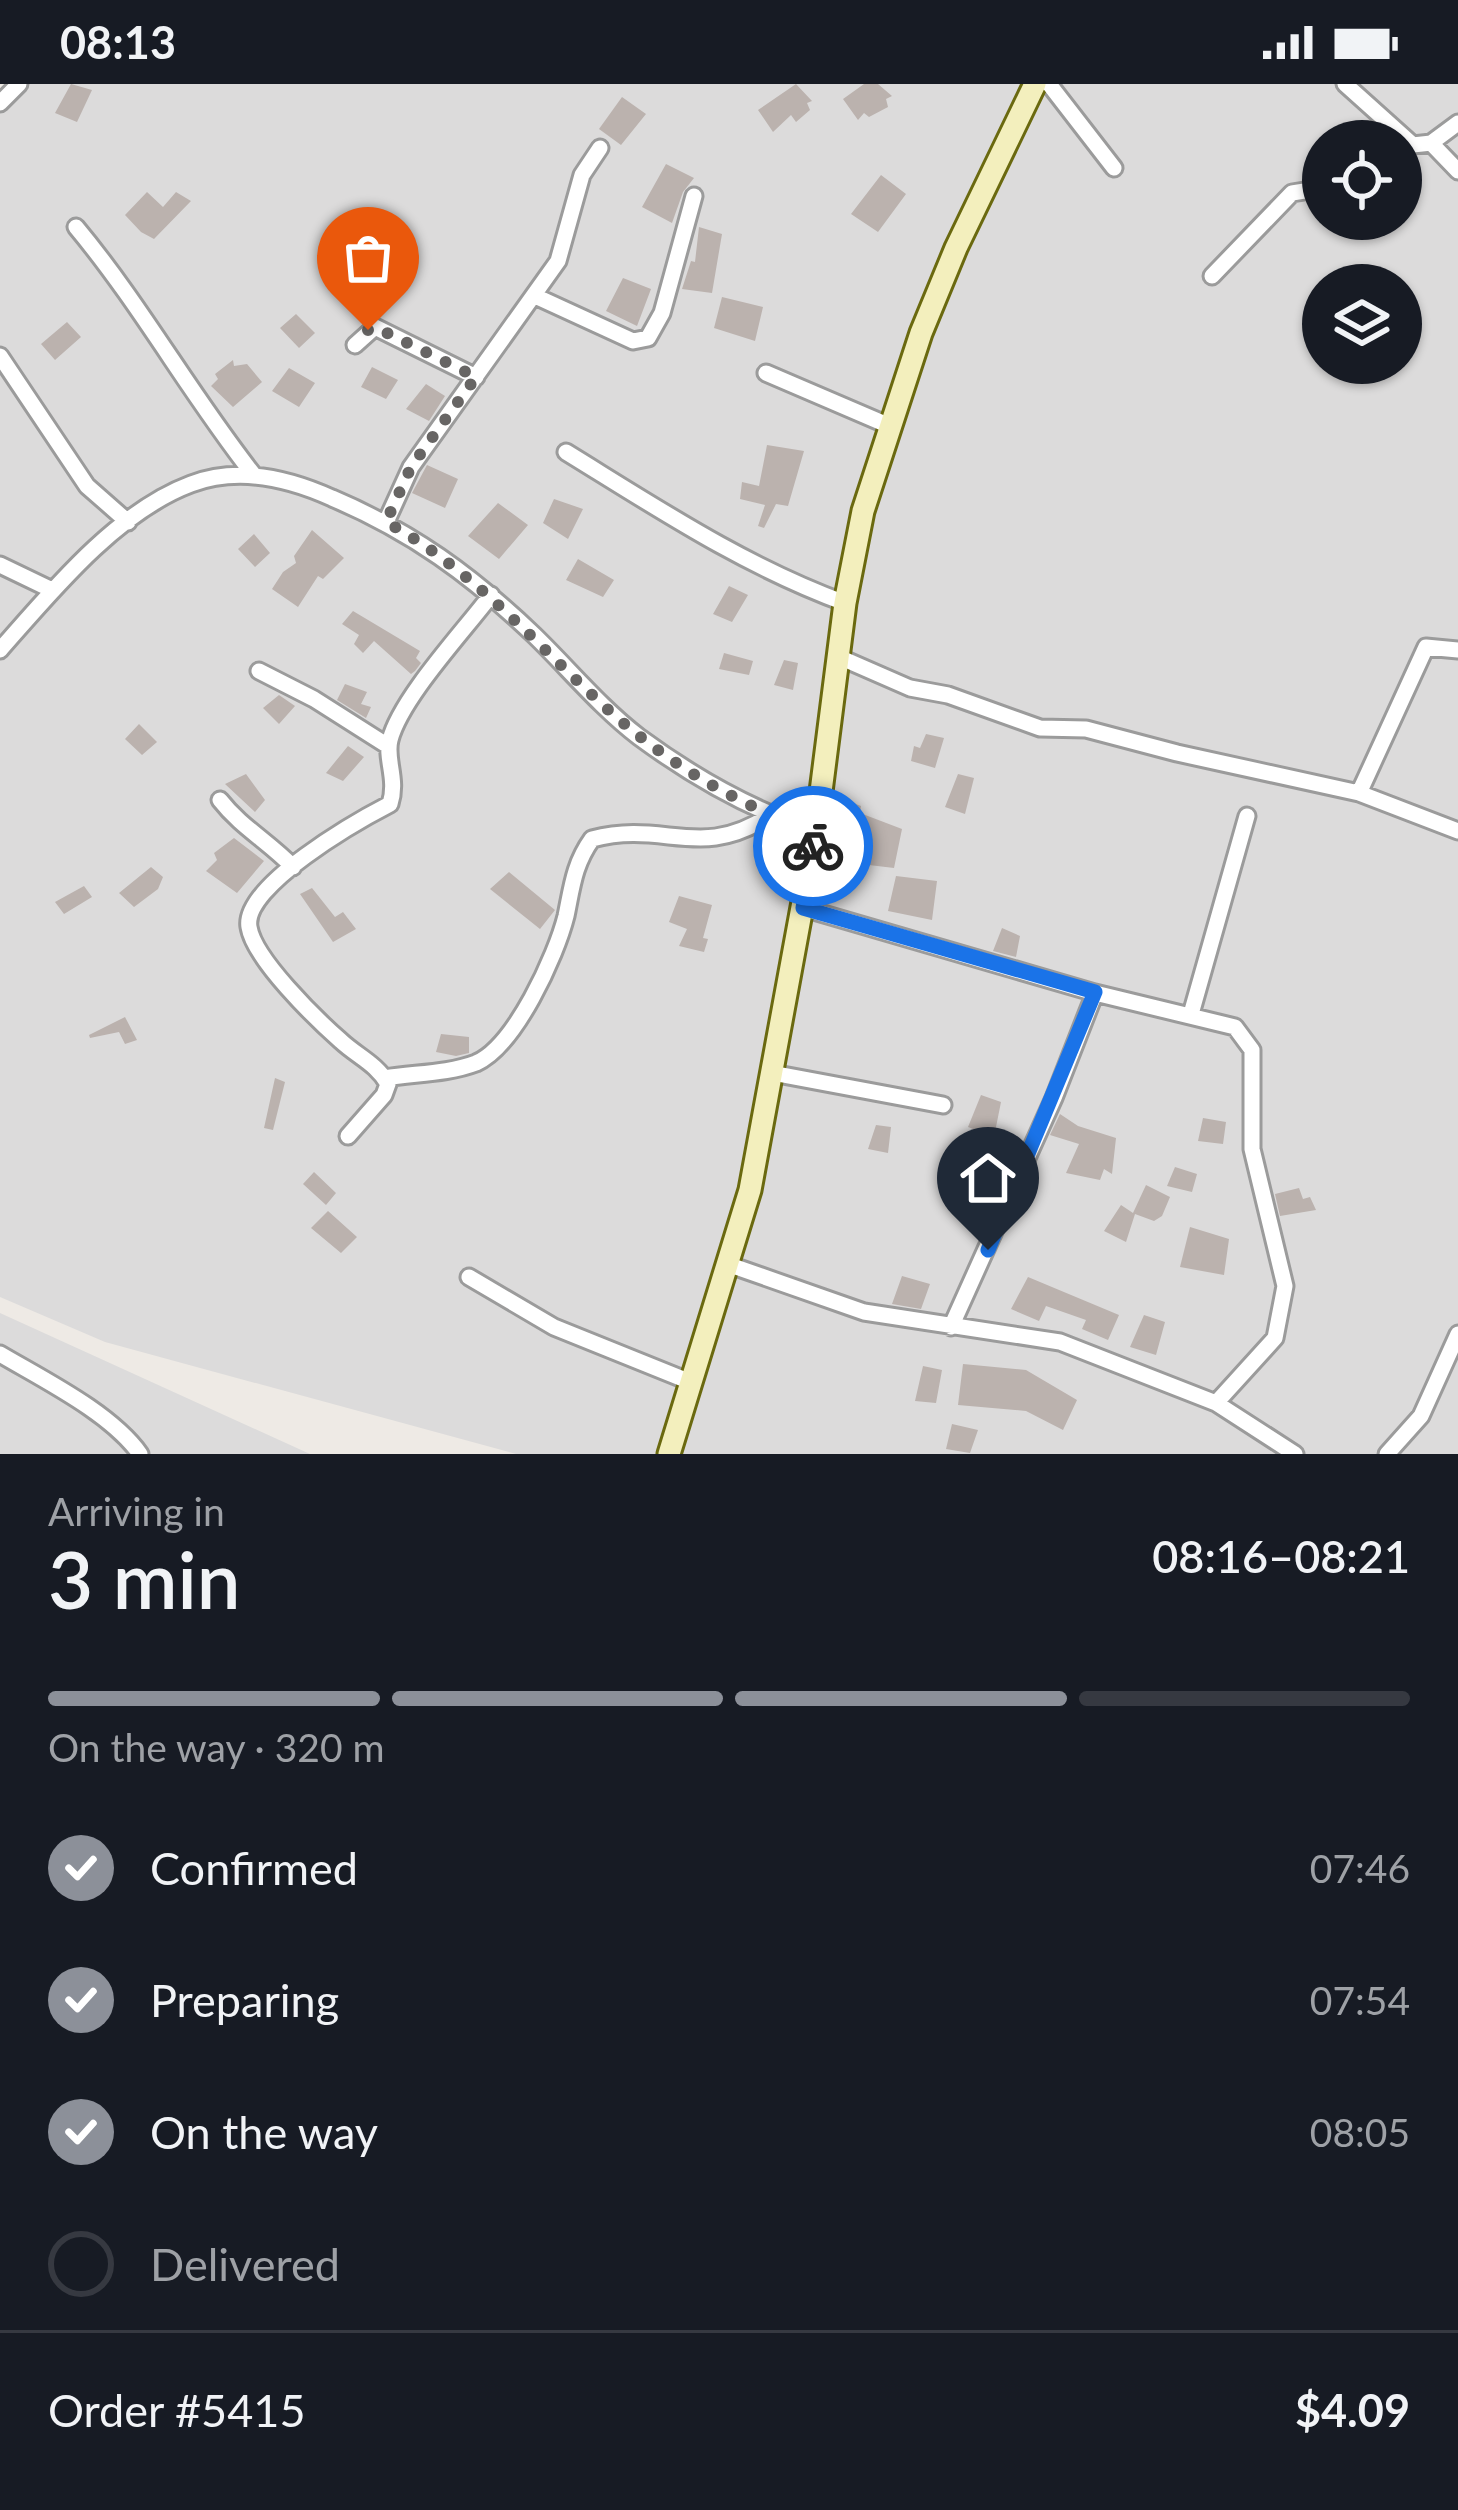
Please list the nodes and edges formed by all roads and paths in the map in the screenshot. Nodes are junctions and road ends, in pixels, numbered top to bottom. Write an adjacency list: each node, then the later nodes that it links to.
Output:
1 (19, 84): 5 (street)
2 (1035, 84): 22 (main road)
3 (1049, 84): 11 (street)
4 (1345, 84): 6 (street)
5 (0, 104)
6 (1379, 120)
7 (1458, 123): 8 (street)
8 (1431, 143): 9 (street); 12 (street)
9 (1422, 145)
10 (600, 148): 17 (street)
11 (1114, 168)
12 (1458, 171)
13 (1302, 191): 16 (street)
14 (694, 196): 17 (street)
15 (76, 227): 24 (street)
16 (1212, 276)
17 (536, 296): 21 (street)
18 (356, 345): 21 (street)
19 (0, 356): 25 (street)
20 (766, 373): 22 (street)
21 (476, 377): 26 (street)
22 (892, 427): 30 (main road)
23 (566, 452): 30 (street)
24 (253, 474): 25 (street); 26 (street)
25 (128, 522): 28 (street)
26 (386, 522): 29 (street)
27 (0, 565): 28 (street)
28 (52, 590): 31 (street)
29 (491, 595): 35 (street); 38 (street)
30 (845, 603): 33 (main road)
31 (0, 650)
32 (1458, 650): 36 (street)
33 (839, 657): 36 (street); 40 (main road)
34 (259, 671): 35 (street)
35 (388, 746): 42 (street)
36 (1358, 793): 41 (street)
37 (220, 800): 42 (street)
38 (769, 816): 40 (street); 47 (street)
39 (1246, 816): 45 (street)
40 (816, 831): 43 (main road)
41 (1458, 831)
42 (293, 866): 47 (street)
43 (803, 908): 44 (street); 46 (main road)
44 (1095, 992): 45 (street); 52 (street)
45 (1191, 1013): 56 (street)
46 (772, 1073): 48 (street); 50 (main road)
47 (385, 1078): 49 (street)
48 (943, 1105)
49 (348, 1136)
50 (730, 1265): 52 (street); 55 (main road)
51 (469, 1277): 55 (street)
52 (951, 1327): 56 (street)
53 (1458, 1334): 60 (street)
54 (0, 1354): 57 (street)
55 (693, 1383): 58 (main road)
56 (1216, 1403): 59 (street)
57 (140, 1454)
58 (669, 1454)
59 (1295, 1454)
60 (1387, 1454)

